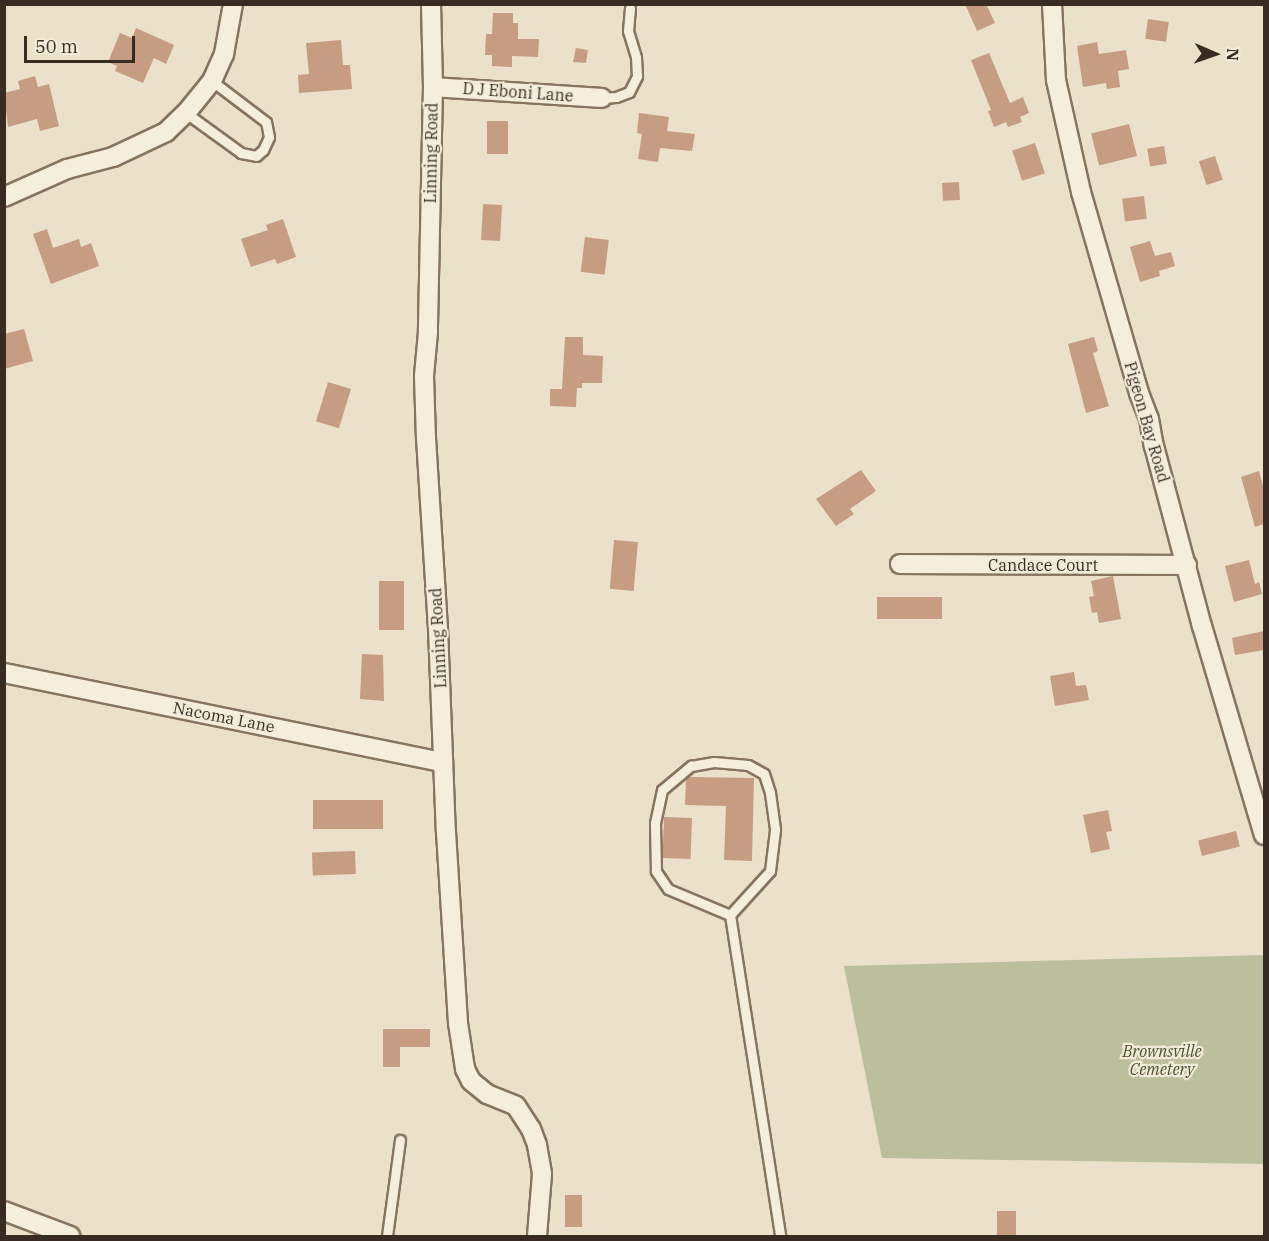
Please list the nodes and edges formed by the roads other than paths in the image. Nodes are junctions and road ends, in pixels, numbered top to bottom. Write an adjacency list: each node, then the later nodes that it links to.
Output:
1 (233, 4): 5 (street)
2 (431, 4): 6 (street, Linning Road)
3 (1052, 4): 11 (street, Pigeon Bay Road)
4 (630, 8): 7 (lane)
5 (212, 81): 8 (street); 8 (lane)
6 (433, 87): 7 (street, D J Eboni Lane); 13 (street, Linning Road)
7 (602, 98)
8 (186, 113): 9 (street)
9 (4, 197)
10 (900, 564): 11 (street, Candace Court)
11 (1187, 565): 14 (street, Pigeon Bay Road)
12 (4, 673): 13 (street, Nacoma Lane)
13 (443, 762): 20 (street, Linning Road)
14 (1264, 835)
15 (730, 915): 15 (lane); 21 (lane)
16 (400, 1140): 19 (lane)
17 (4, 1211): 18 (street)
18 (70, 1236)
19 (387, 1236)
20 (537, 1236)
21 (780, 1236)

